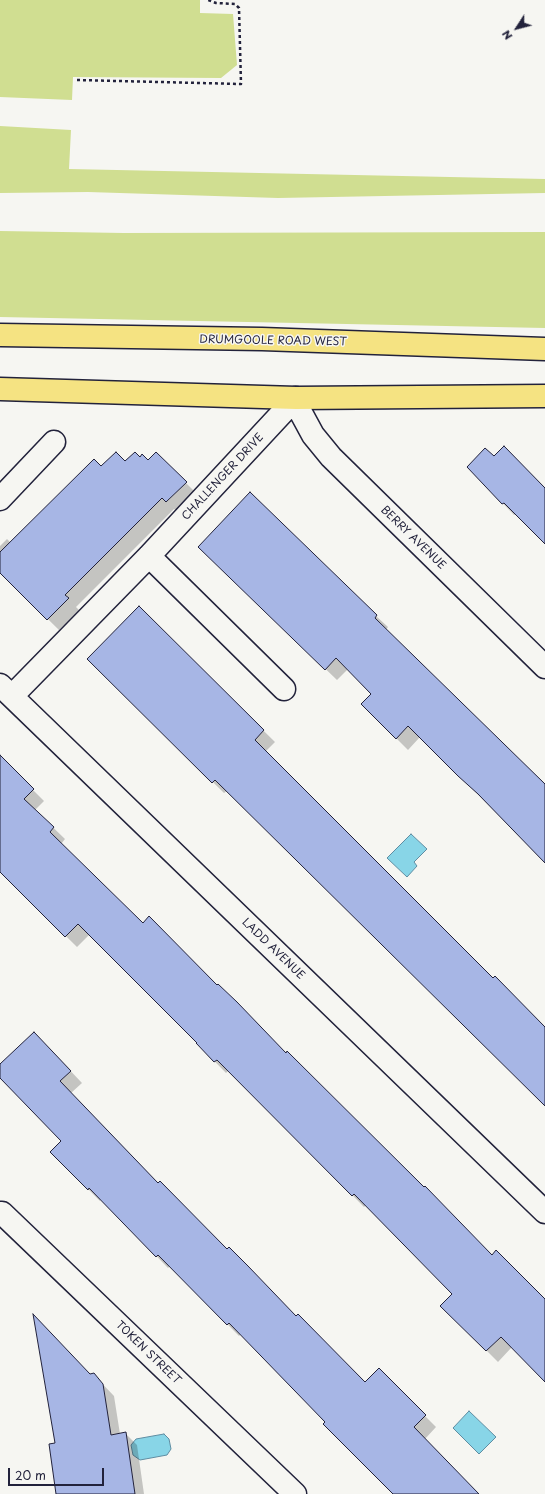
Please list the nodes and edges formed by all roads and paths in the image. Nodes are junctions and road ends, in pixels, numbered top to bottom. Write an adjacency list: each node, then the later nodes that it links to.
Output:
1 (208, 0): 2 (path)
2 (239, 8): 3 (path); 4 (path)
3 (244, 8)
4 (77, 80)
5 (0, 335): 6 (main road, DRUMGOOLE ROAD WEST)
6 (545, 349)
7 (0, 389): 9 (main road)
8 (545, 396): 9 (main road)
9 (296, 398): 12 (street, CHALLENGER DRIVE); 13 (street, BERRY AVENUE)
10 (54, 442): 11 (street)
11 (0, 499)
12 (149, 556): 14 (street); 15 (street, CHALLENGER DRIVE)
13 (545, 667)
14 (284, 689)
15 (6, 690): 16 (street, LADD AVENUE)
16 (545, 1212)
17 (0, 1213): 18 (street, TOKEN STREET)
18 (295, 1494)

